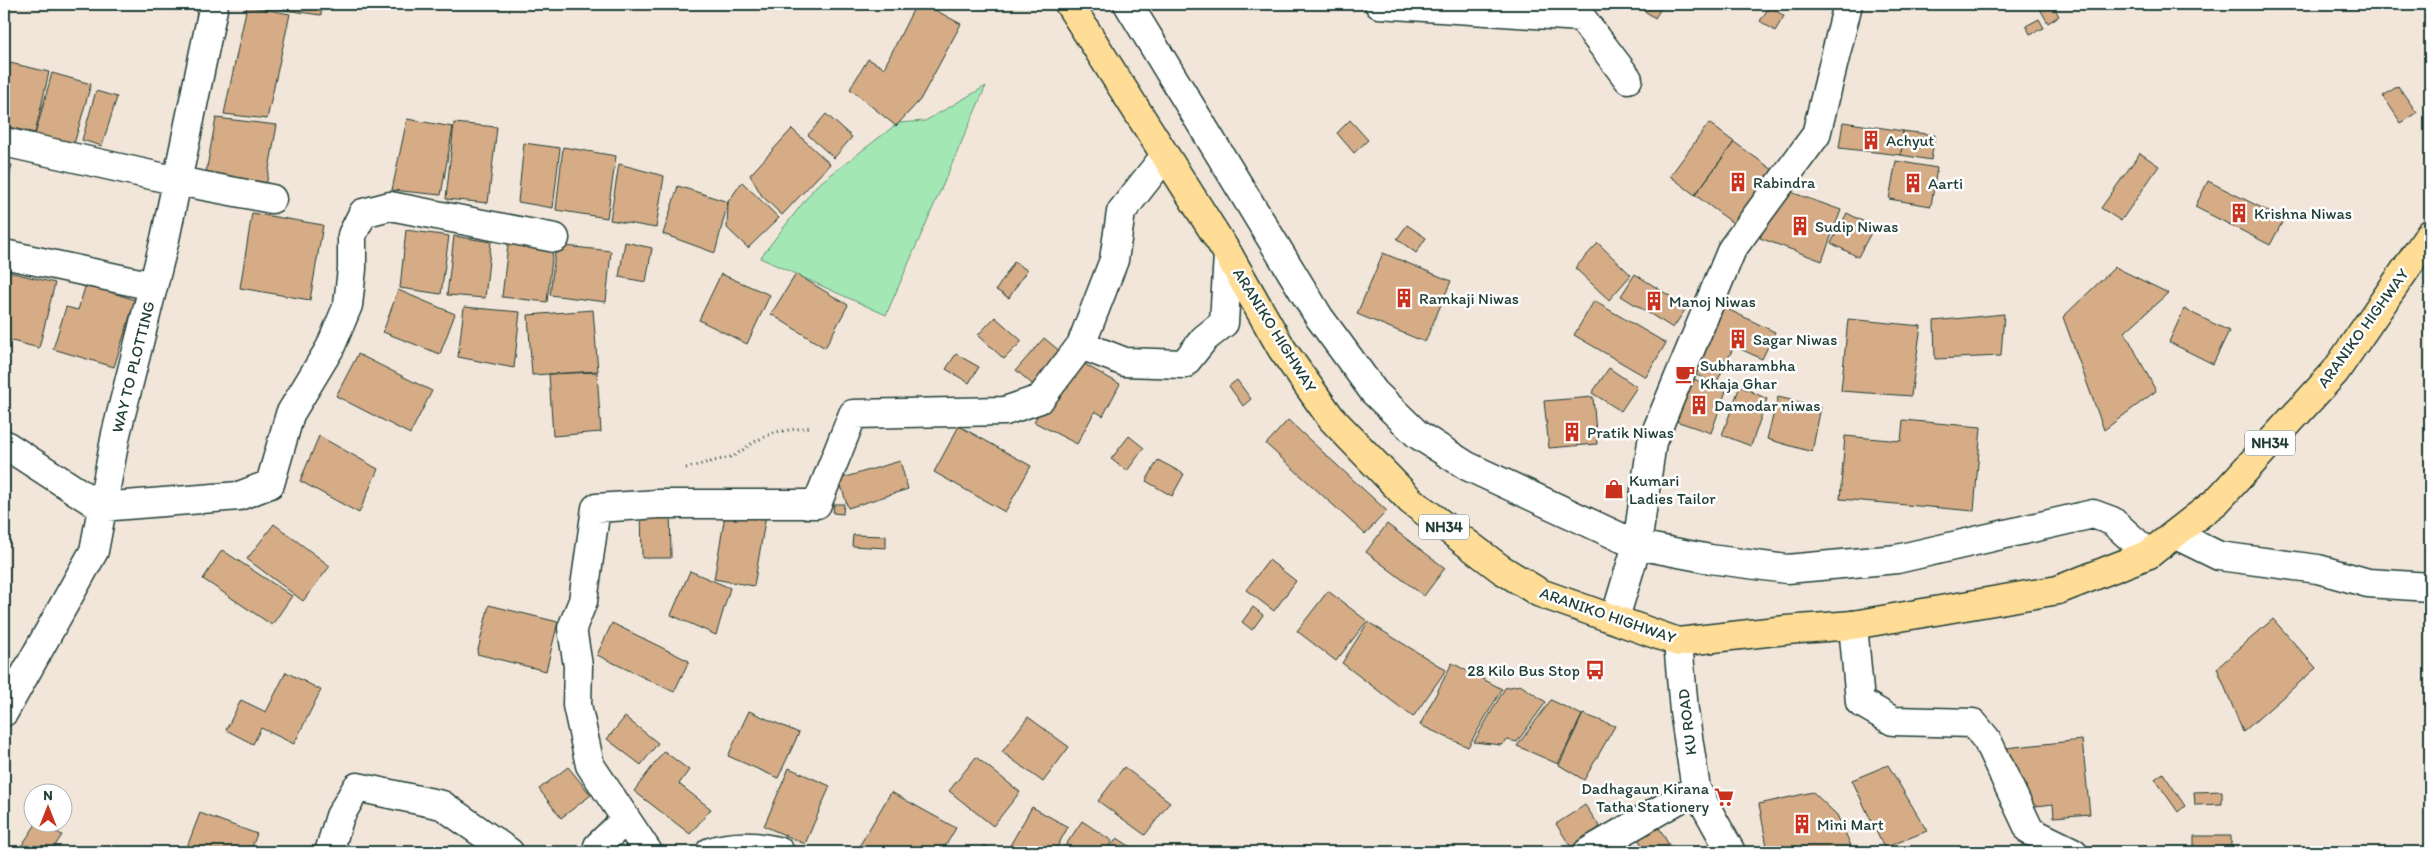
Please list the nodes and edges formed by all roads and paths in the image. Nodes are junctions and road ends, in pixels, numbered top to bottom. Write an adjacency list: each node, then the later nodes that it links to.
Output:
1 (214, 4): 9 (street, WAY TO PLOTTING)
2 (1069, 4): 8 (highway, ARANIKO HIGHWAY / NH34)
3 (1128, 4): 22 (street)
4 (1379, 4): 6 (street)
5 (1848, 4): 22 (street)
6 (1628, 79)
7 (4, 142): 9 (street)
8 (1165, 156): 14 (highway, ARANIKO HIGHWAY / NH34); 16 (street)
9 (178, 182): 10 (street); 15 (street, WAY TO PLOTTING)
10 (272, 199)
11 (2430, 234): 21 (highway, ARANIKO HIGHWAY / NH34)
12 (555, 238): 20 (street)
13 (4, 254): 15 (street)
14 (1228, 254): 16 (street); 25 (highway, ARANIKO HIGHWAY / NH34)
15 (153, 286): 20 (street, WAY TO PLOTTING)
16 (1081, 346): 30 (street)
17 (814, 427): 19 (path)
18 (4, 444): 20 (street)
19 (681, 469)
20 (101, 507): 28 (street, WAY TO PLOTTING)
21 (2176, 535): 23 (highway, ARANIKO HIGHWAY / NH34); 24 (street)
22 (1637, 545): 23 (street); 25 (street)
23 (2149, 554): 26 (highway, ARANIKO HIGHWAY / NH34)
24 (2430, 587)
25 (1615, 618): 27 (highway, ARANIKO HIGHWAY / NH34)
26 (1853, 625): 27 (highway, ARANIKO HIGHWAY / NH34); 39 (street)
27 (1678, 642): 29 (street, KU ROAD)
28 (4, 712)
29 (1696, 788): 37 (street); 38 (street, KU ROAD)
30 (625, 820): 33 (street); 34 (street)
31 (329, 852): 32 (street)
32 (508, 852)
33 (603, 852)
34 (648, 852)
35 (710, 852): 36 (street)
36 (780, 852)
37 (1588, 852)
38 (1731, 852)
39 (2073, 852)

